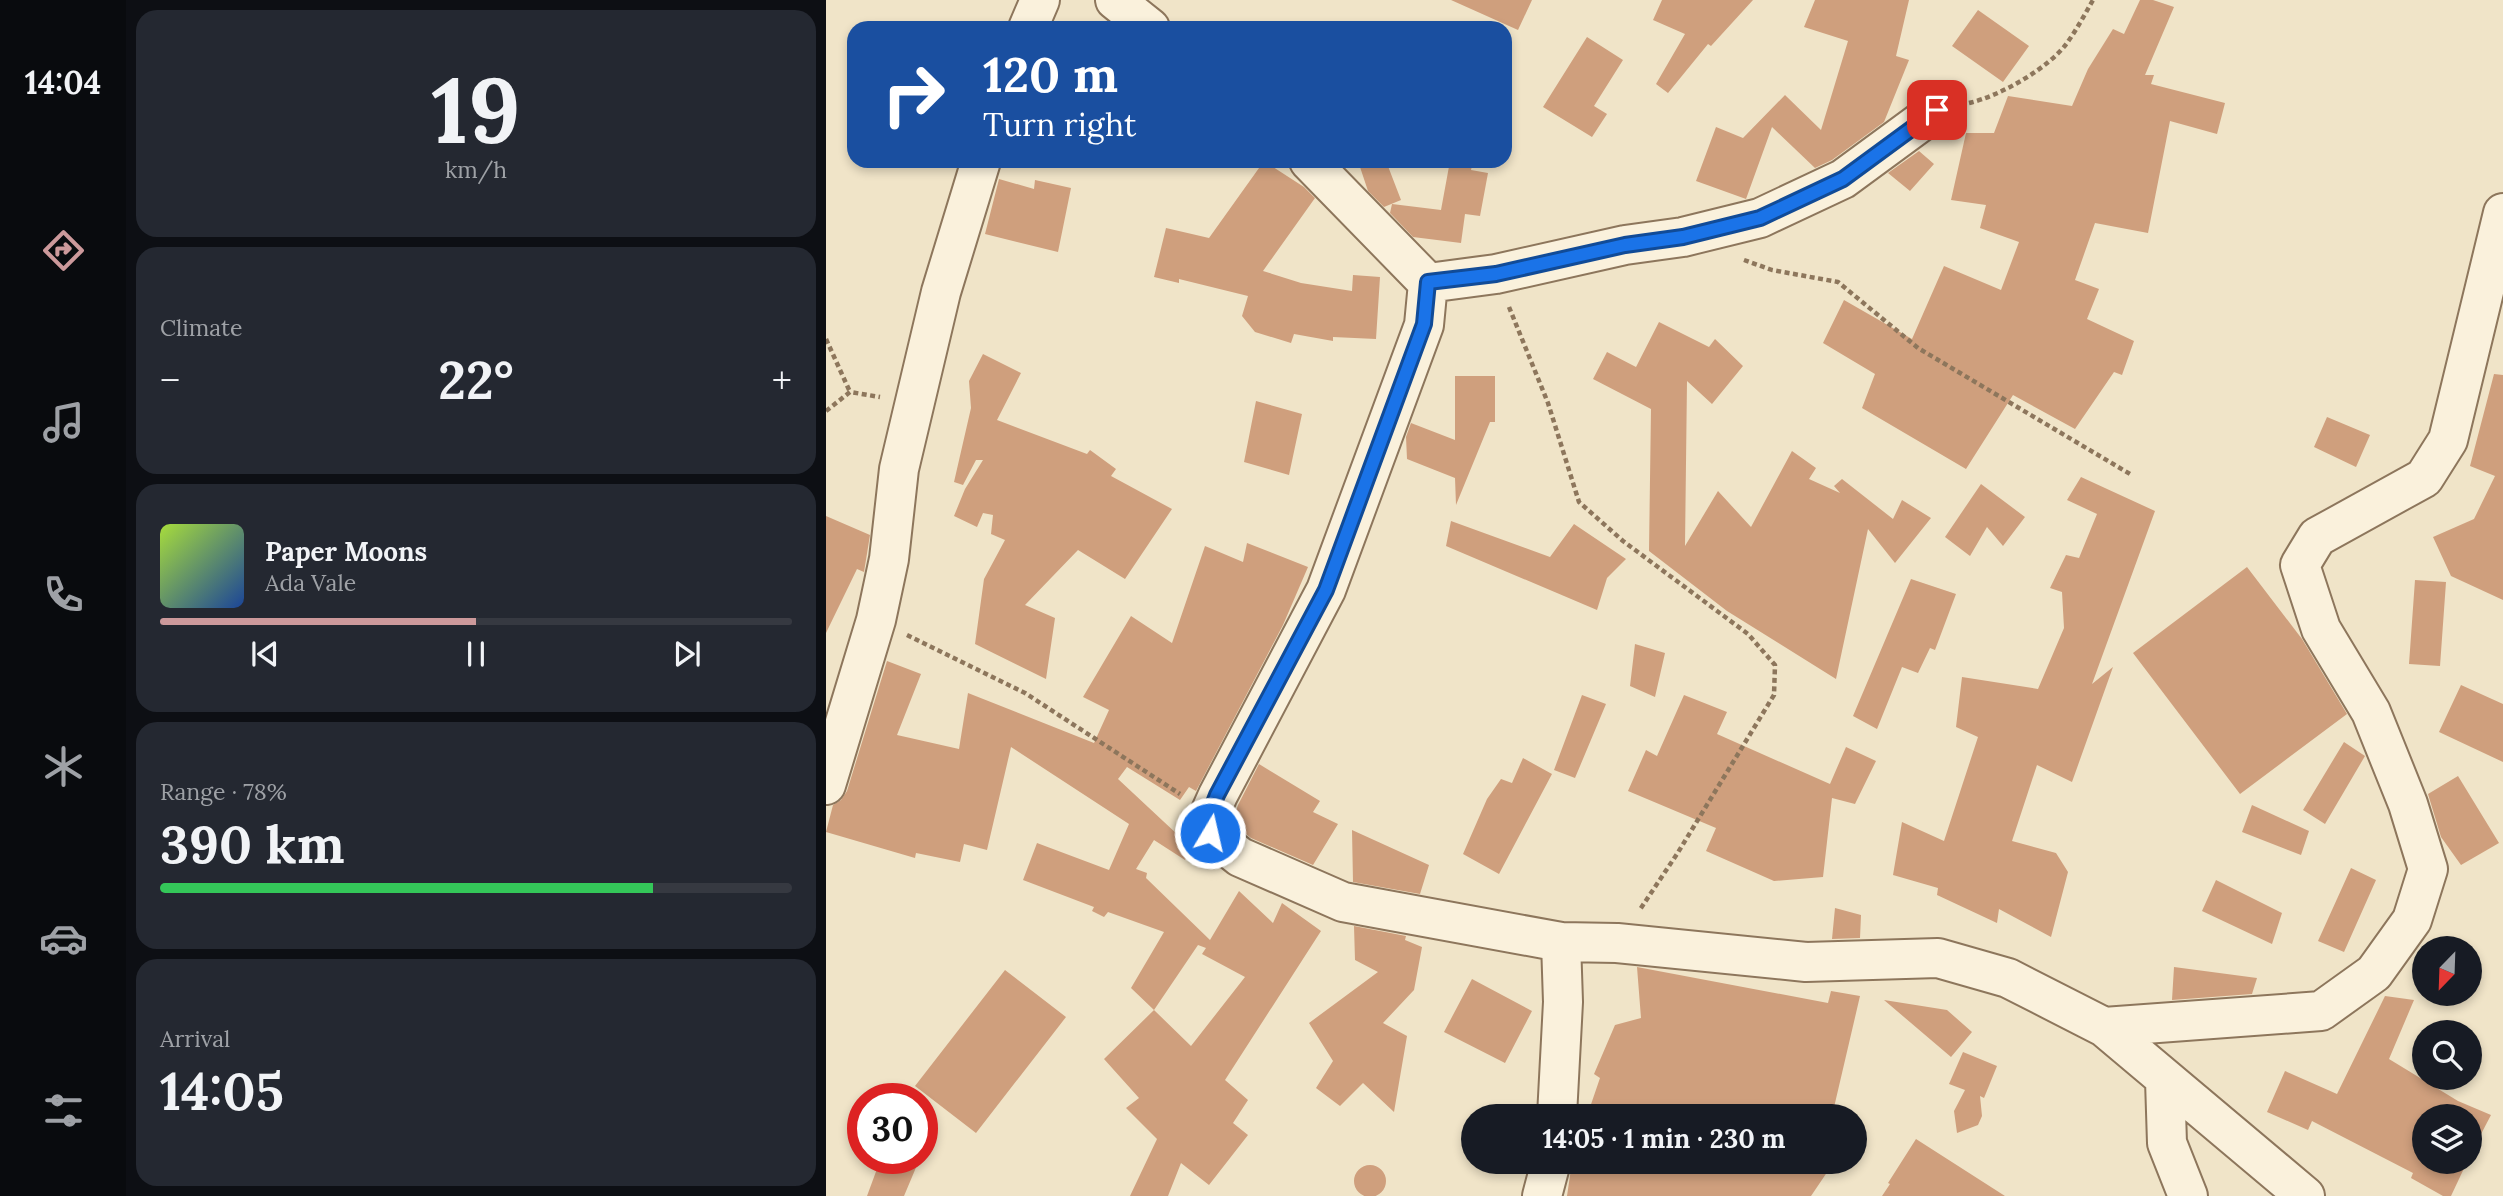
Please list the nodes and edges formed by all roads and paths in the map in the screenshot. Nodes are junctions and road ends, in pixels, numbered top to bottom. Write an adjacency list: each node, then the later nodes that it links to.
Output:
1 (1040, 0): 4 (street)
2 (1115, 0): 5 (street)
3 (2093, 0): 6 (path)
4 (1031, 21)
5 (1141, 21)
6 (1937, 110): 11 (street)
7 (979, 168): 15 (street)
8 (1316, 168): 12 (street)
9 (2503, 214): 23 (street)
10 (1734, 256): 17 (path)
11 (1496, 274): 12 (street); 22 (path)
12 (1428, 282): 20 (street)
13 (826, 338): 14 (path)
14 (850, 392): 15 (path); 16 (path)
15 (916, 404): 18 (street)
16 (826, 411)
17 (2130, 474)
18 (876, 620): 19 (street); 20 (path)
19 (826, 785)
20 (1210, 813): 21 (street)
21 (1561, 943): 22 (street); 25 (street)
22 (1618, 943): 23 (street)
23 (2104, 1027): 24 (street)
24 (2165, 1080): 28 (street); 29 (street)
25 (1558, 1104)
26 (1548, 1174): 27 (street)
27 (1542, 1196)
28 (2188, 1196)
29 (2305, 1196)

